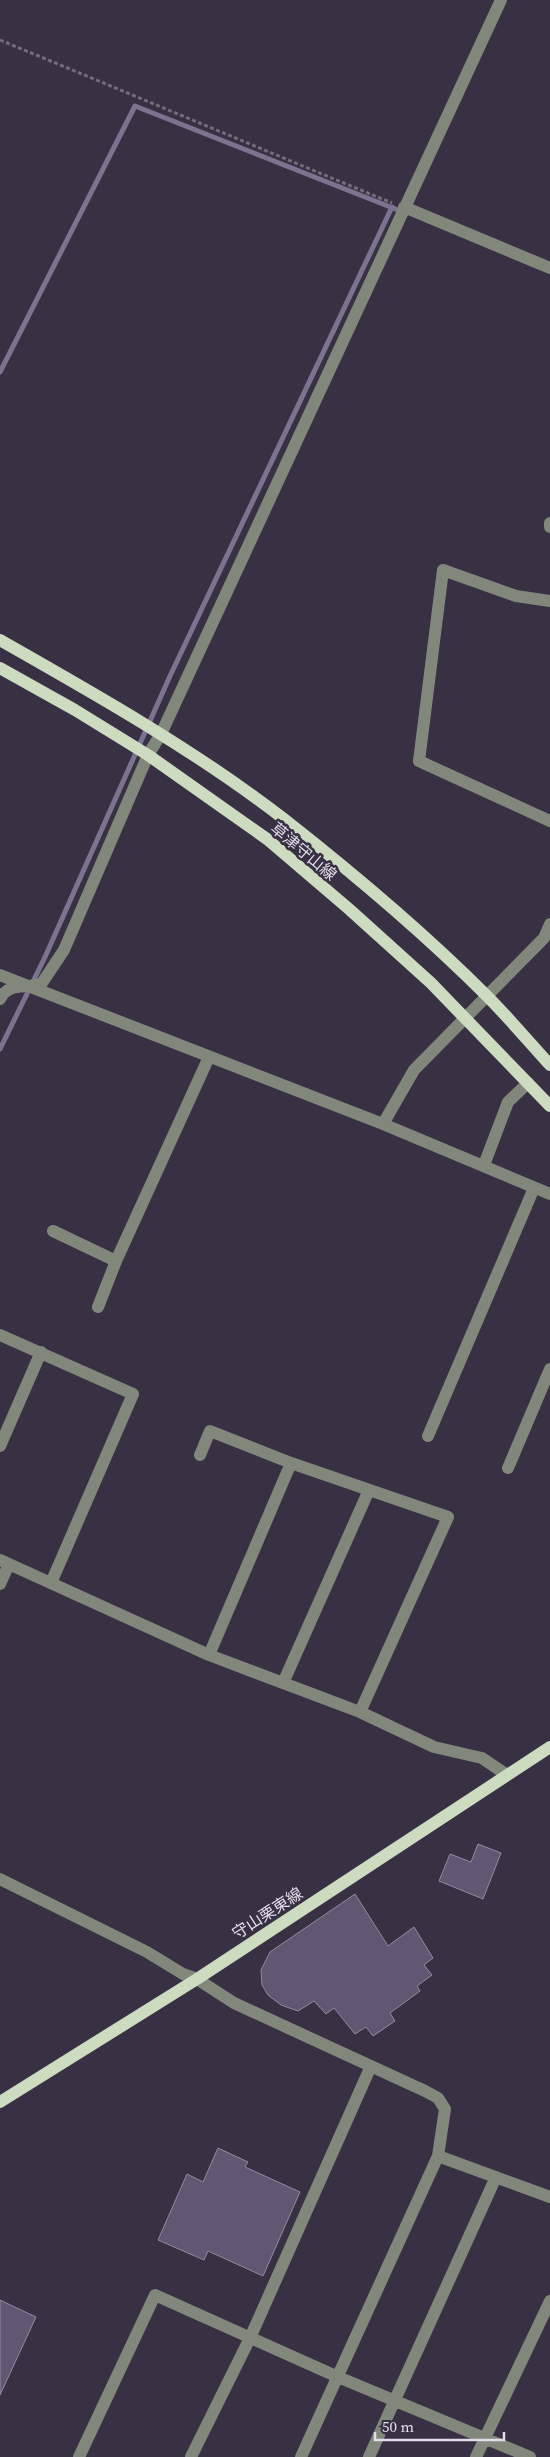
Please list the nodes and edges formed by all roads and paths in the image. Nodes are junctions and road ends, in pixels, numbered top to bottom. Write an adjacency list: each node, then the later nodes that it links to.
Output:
1 (501, 0): 3 (street)
2 (0, 40): 3 (path)
3 (404, 208): 4 (street); 10 (street)
4 (550, 268)
5 (550, 523): 6 (street)
6 (550, 527)
7 (550, 601): 12 (street)
8 (0, 640): 10 (main road, 草津守山線)
9 (0, 668): 11 (main road, 草津守山線)
10 (161, 734): 11 (street); 16 (main road, 草津守山線)
11 (148, 755): 15 (street); 18 (main road, 草津守山線)
12 (550, 821)
13 (550, 924): 16 (street)
14 (0, 975): 15 (street)
15 (22, 985): 17 (street); 19 (street)
16 (488, 996): 18 (street); 20 (main road, 草津守山線)
17 (0, 1000)
18 (466, 1018): 21 (main road, 草津守山線); 23 (street)
19 (209, 1057): 23 (street); 28 (street)
20 (550, 1065)
21 (528, 1082): 22 (main road, 草津守山線); 24 (street)
22 (550, 1106)
23 (383, 1124): 24 (street)
24 (484, 1165): 25 (street)
25 (534, 1188): 26 (street); 33 (street)
26 (550, 1194)
27 (53, 1230): 28 (street)
28 (116, 1261): 29 (street)
29 (98, 1306)
30 (0, 1335): 31 (street)
31 (41, 1352): 34 (street); 40 (street)
32 (550, 1369): 37 (street)
33 (428, 1436)
34 (0, 1446)
35 (200, 1455): 36 (street)
36 (291, 1462): 38 (street); 42 (street)
37 (508, 1468)
38 (369, 1490): 43 (street); 44 (street)
39 (4, 1562): 40 (street); 41 (street)
40 (51, 1583): 42 (street)
41 (0, 1584)
42 (209, 1655): 43 (street)
43 (283, 1683): 44 (street)
44 (360, 1712): 46 (street)
45 (550, 1747): 46 (main road, 守山栗東線)
46 (507, 1774): 48 (main road, 守山栗東線)
47 (0, 1879): 48 (street)
48 (197, 1979): 49 (street); 50 (main road, 守山栗東線)
49 (371, 2066): 51 (street); 55 (street)
50 (0, 2102)
51 (438, 2156): 52 (street); 56 (street)
52 (496, 2177): 53 (street); 57 (street)
53 (550, 2197)
54 (550, 2301): 58 (street)
55 (250, 2338): 56 (street); 59 (street); 60 (street)
56 (338, 2377): 57 (street); 61 (street)
57 (395, 2400): 58 (street); 62 (street)
58 (484, 2438): 63 (street); 64 (street)
59 (80, 2457)
60 (191, 2457)
61 (301, 2457)
62 (369, 2457)
63 (476, 2457)
64 (530, 2457)

